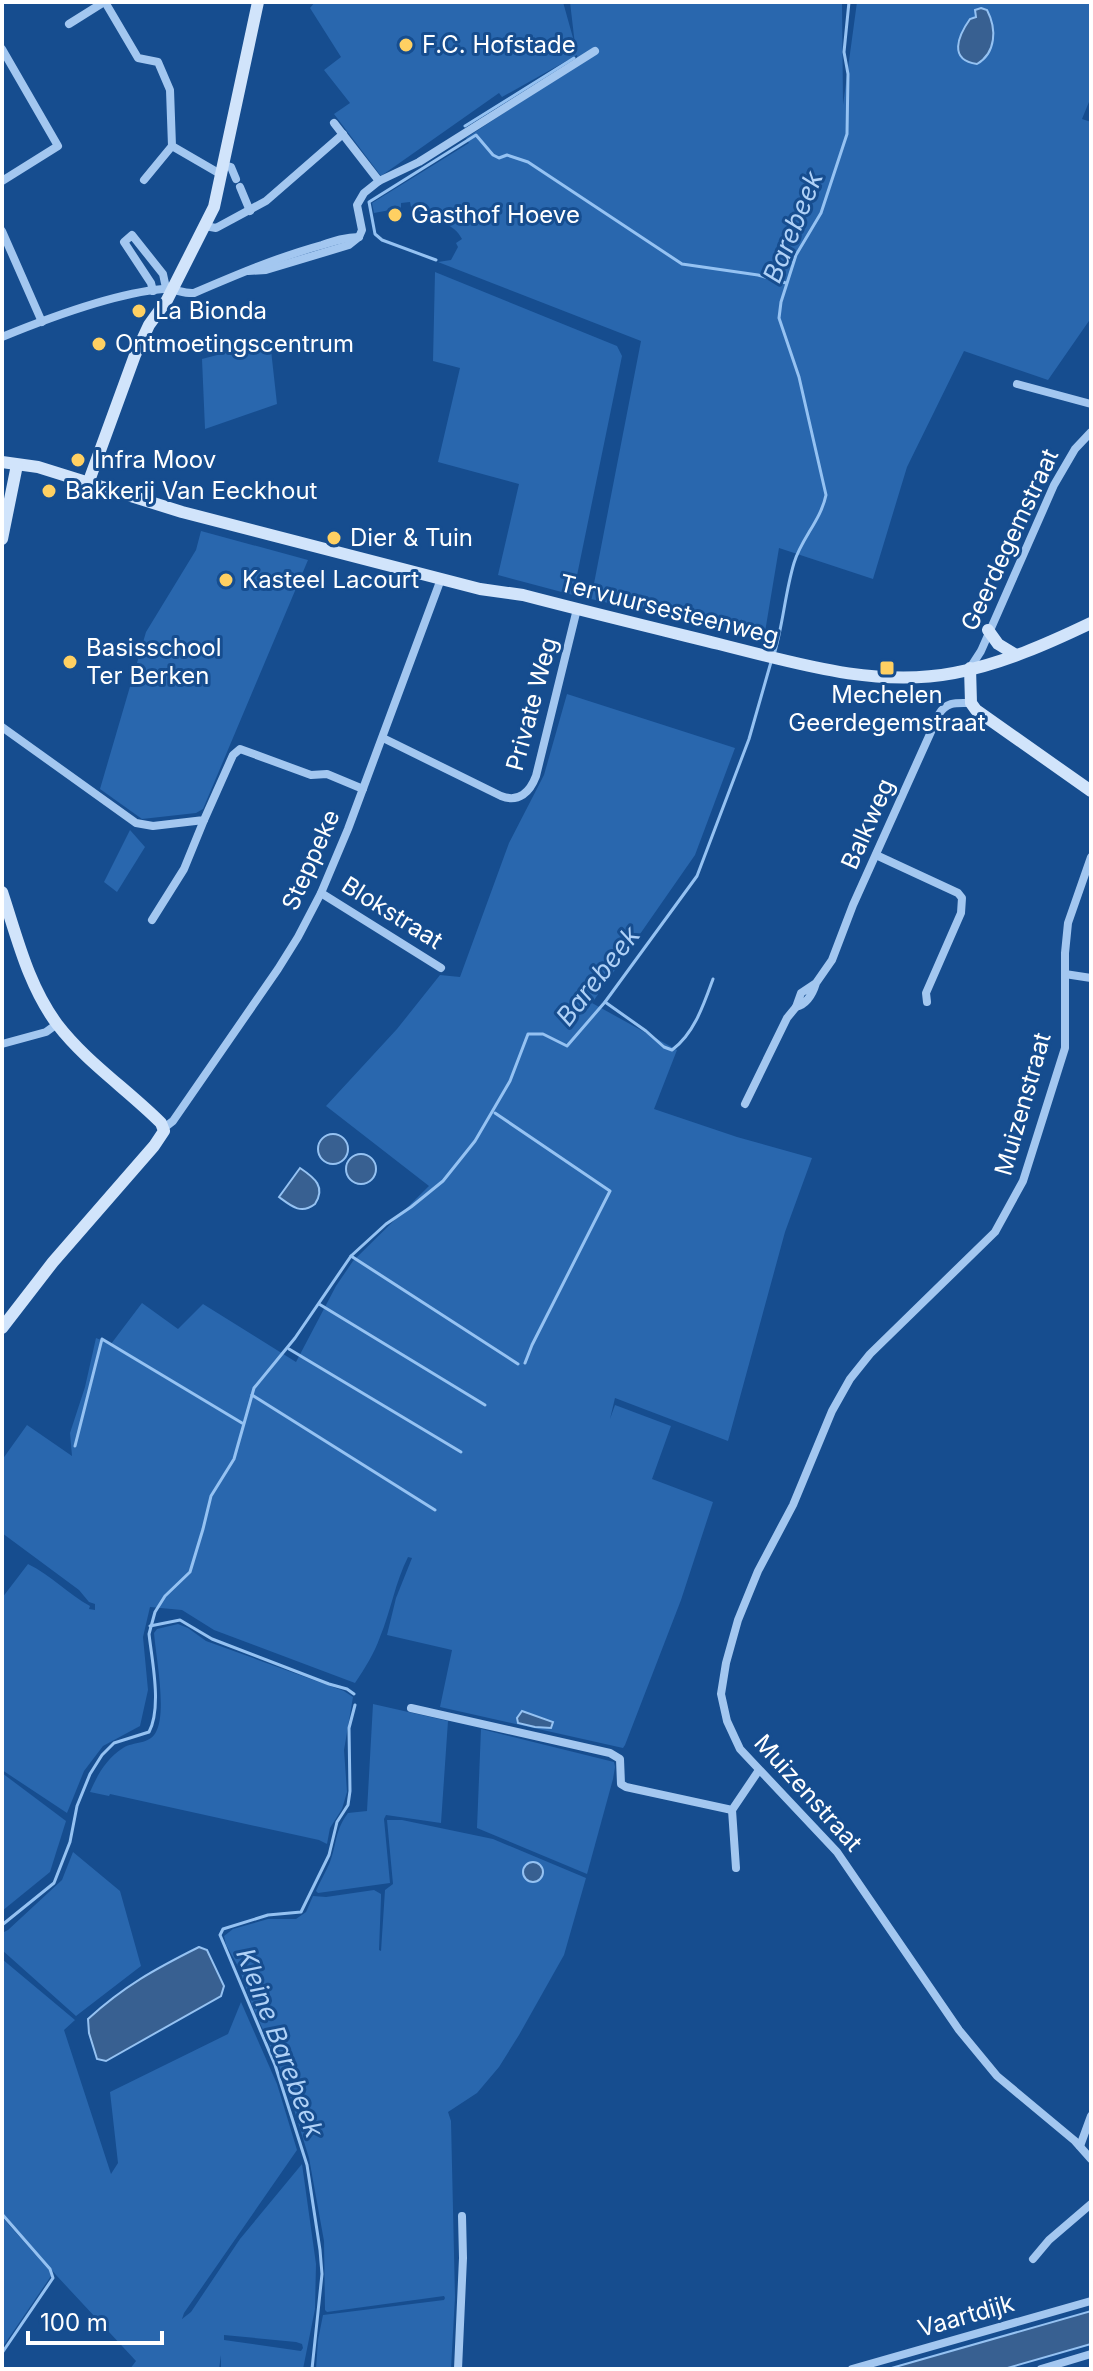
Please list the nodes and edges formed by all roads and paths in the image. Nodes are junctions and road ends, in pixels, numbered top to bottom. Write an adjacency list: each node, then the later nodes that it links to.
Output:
1 (104, 2): 3 (street); 8 (street)
2 (258, 2): 9 (street)
3 (69, 24)
4 (2, 49): 11 (street)
5 (595, 51): 12 (street)
6 (334, 123): 7 (street)
7 (343, 134): 12 (street); 13 (street)
8 (172, 146): 9 (street); 10 (street)
9 (223, 170): 13 (street); 14 (street)
10 (144, 180)
11 (2, 181)
12 (379, 181): 16 (street)
13 (250, 211): 14 (street)
14 (205, 226): 16 (street)
15 (2, 231): 18 (street)
16 (169, 289): 17 (street); 17 (street); 25 (street)
17 (153, 291): 18 (street)
18 (42, 322): 19 (street)
19 (2, 337)
20 (1017, 384): 21 (street)
21 (1091, 404)
22 (1091, 432): 30 (street, Geerdegemstraat)
23 (2, 462): 24 (street, Tervuursesteenweg)
24 (17, 465): 25 (street, Tervuursesteenweg); 26 (street)
25 (87, 486): 27 (street, Tervuursesteenweg)
26 (2, 539)
27 (441, 579): 28 (street, Tervuursesteenweg); 35 (street, Steppeke)
28 (577, 609): 32 (street, Tervuursesteenweg); 35 (street, Private Weg)
29 (1091, 623): 31 (street, Tervuursesteenweg)
30 (988, 630): 31 (street); 32 (street, Geerdegemstraat)
31 (1016, 655): 32 (street, Tervuursesteenweg)
32 (970, 668): 33 (street)
33 (971, 703): 37 (street); 39 (street, Balkweg)
34 (2, 727): 38 (street)
35 (383, 738): 36 (street, Steppeke)
36 (363, 789): 38 (street); 42 (street, Steppeke)
37 (1091, 791)
38 (204, 820): 43 (street)
39 (876, 855): 47 (street); 50 (street, Balkweg)
40 (1091, 857): 45 (street, Muizenstraat)
41 (2, 892): 48 (street)
42 (321, 893): 44 (street, Blokstraat); 51 (street, Steppeke)
43 (152, 920)
44 (441, 968)
45 (1065, 974): 46 (street); 54 (street, Muizenstraat)
46 (1091, 978)
47 (927, 1002)
48 (57, 1024): 49 (street); 51 (street)
49 (2, 1044)
50 (745, 1104)
51 (164, 1128): 52 (street)
52 (2, 1328)
53 (411, 1708): 55 (street)
54 (759, 1770): 55 (street); 58 (street, Muizenstraat)
55 (732, 1810): 56 (street)
56 (736, 1868)
57 (1091, 2116): 58 (street)
58 (1080, 2146): 59 (street, Muizenstraat)
59 (1091, 2159)
60 (1091, 2204): 62 (street)
61 (462, 2216): 65 (street)
62 (1033, 2259)
63 (1091, 2301): 66 (street, Vaartdijk)
64 (1091, 2354): 67 (street)
65 (458, 2369)
66 (852, 2369)
67 (1041, 2369)

